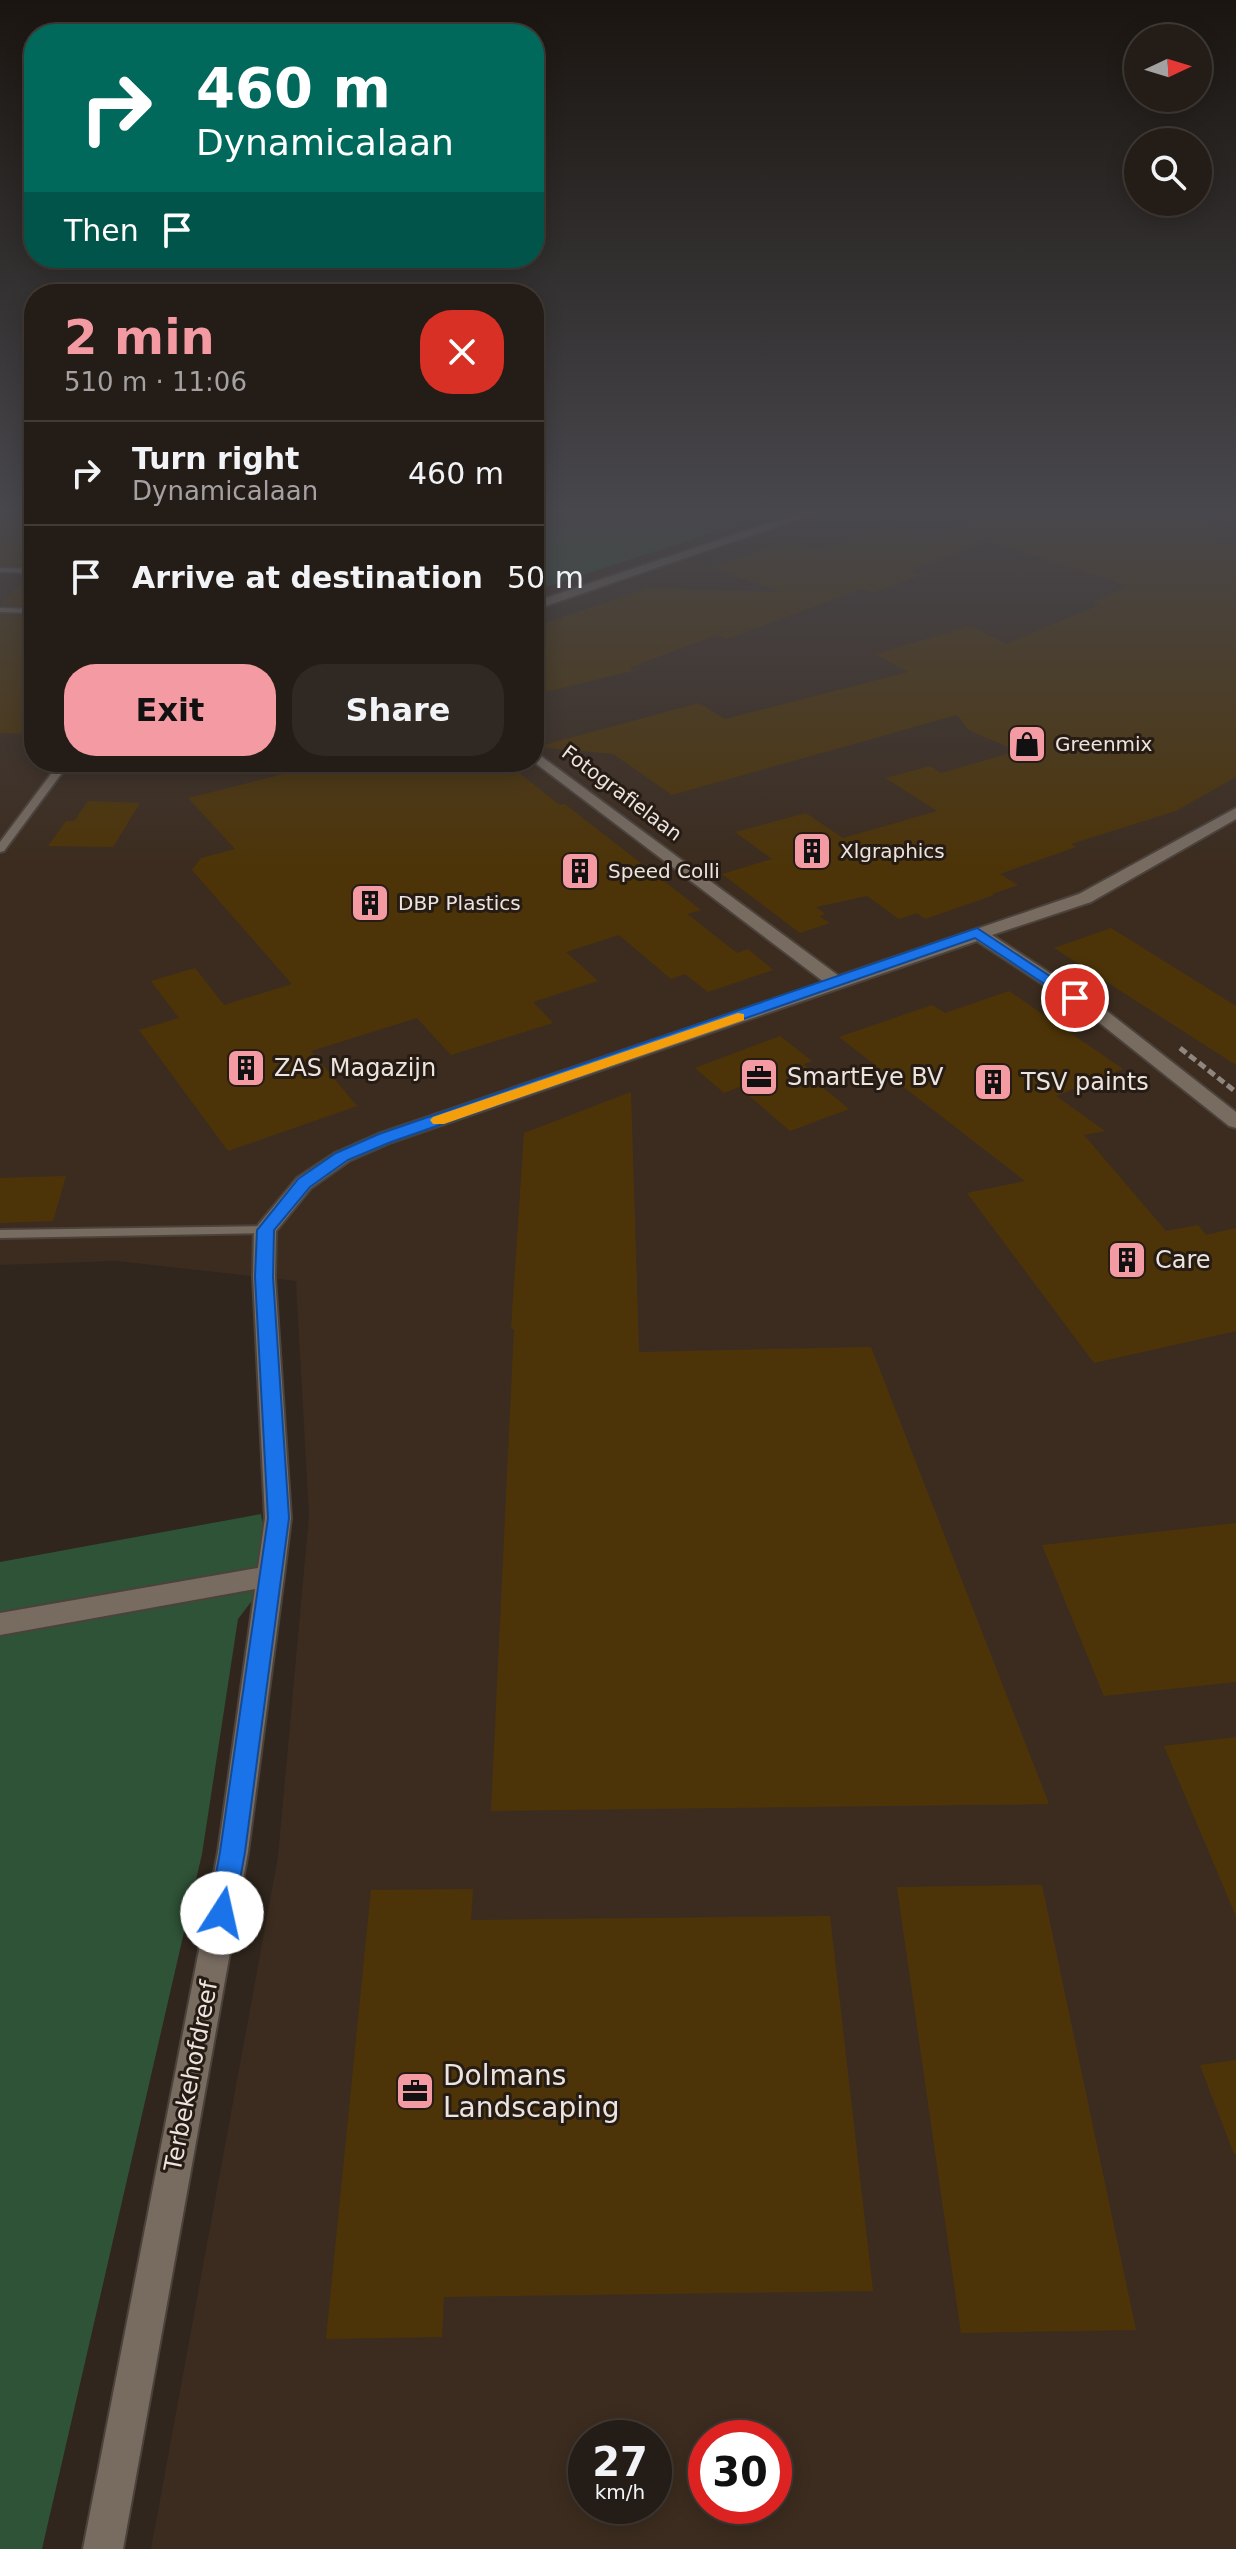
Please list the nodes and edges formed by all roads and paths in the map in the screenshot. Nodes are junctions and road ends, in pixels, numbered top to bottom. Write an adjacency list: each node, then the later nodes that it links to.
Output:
1 (544, 763): 6 (street, Fotografielaan)
2 (58, 772): 4 (lane)
3 (1236, 813): 5 (street)
4 (0, 849)
5 (977, 933): 6 (street); 7 (street)
6 (837, 983): 8 (street)
7 (1236, 1122)
8 (265, 1230): 9 (lane); 10 (street, Terbekehofdreef)
9 (0, 1234)
10 (271, 1576): 11 (street); 12 (street, Terbekehofdreef)
11 (0, 1624)
12 (103, 2549)

